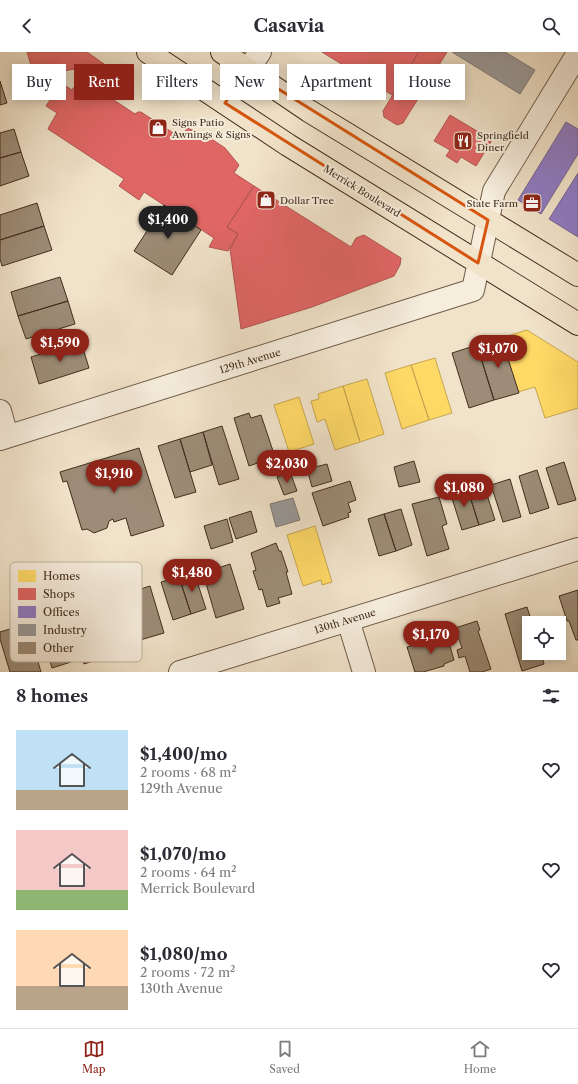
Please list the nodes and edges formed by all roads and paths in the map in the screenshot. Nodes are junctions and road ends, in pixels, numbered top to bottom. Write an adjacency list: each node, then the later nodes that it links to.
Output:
1 (148, 52): 5 (main road, Merrick Boulevard)
2 (222, 52): 4 (main road)
3 (578, 53): 6 (street)
4 (254, 61): 5 (street); 6 (main road)
5 (225, 104): 7 (main road, Merrick Boulevard)
6 (488, 220): 7 (street); 8 (main road)
7 (478, 263): 9 (main road, Merrick Boulevard); 11 (street, 129th Avenue)
8 (578, 274)
9 (578, 324)
10 (0, 411): 11 (street)
11 (4, 437)
12 (578, 549): 13 (street, 130th Avenue)
13 (348, 620): 14 (street, 130th Avenue); 15 (street)
14 (180, 672)
15 (364, 672)

